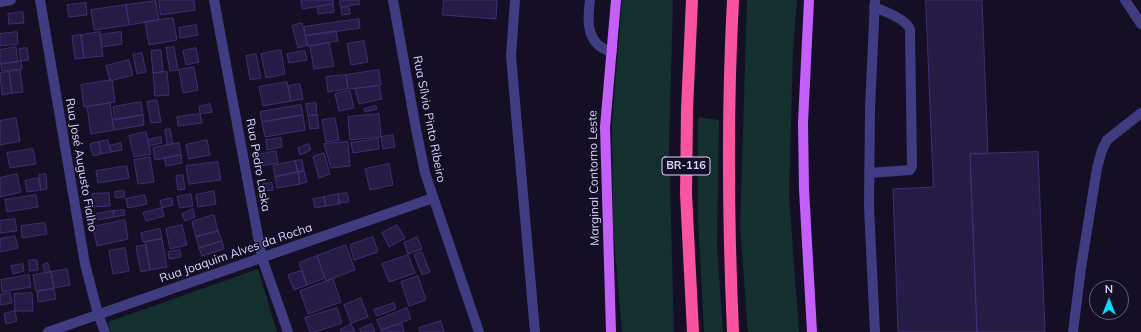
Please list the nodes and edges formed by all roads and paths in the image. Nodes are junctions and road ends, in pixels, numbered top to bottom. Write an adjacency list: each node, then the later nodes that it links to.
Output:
1 (11, 0): 12 (street)
2 (40, 0): 20 (street, Rua José Augusto Fialho)
3 (214, 0): 19 (street, Rua Pedro Laska)
4 (394, 0): 18 (street, Rua Sílvio Pinto Ribeiro)
5 (515, 0): 25 (street)
6 (590, 0): 15 (street)
7 (616, 0): 15 (main road, Marginal Contorno Leste)
8 (692, 0): 27 (highway, BR-116)
9 (733, 0): 28 (highway)
10 (809, 0): 29 (main road)
11 (1125, 0): 14 (street)
12 (0, 2)
13 (874, 4): 17 (street); 17 (street)
14 (1141, 24)
15 (612, 52): 26 (main road, Marginal Contorno Leste)
16 (1141, 113): 31 (street)
17 (869, 173): 30 (street)
18 (433, 198): 19 (street, Rua Joaquim Alves da Rocha); 24 (street, Rua Sílvio Pinto Ribeiro)
19 (262, 258): 20 (street, Rua Joaquim Alves da Rocha); 23 (street, Rua Pedro Laska)
20 (98, 314): 21 (street, Rua Joaquim Alves da Rocha); 22 (street, Rua José Augusto Fialho)
21 (48, 332)
22 (105, 332)
23 (288, 332)
24 (479, 332)
25 (535, 332)
26 (611, 332)
27 (693, 332)
28 (733, 332)
29 (812, 332)
30 (875, 332)
31 (1073, 332)

